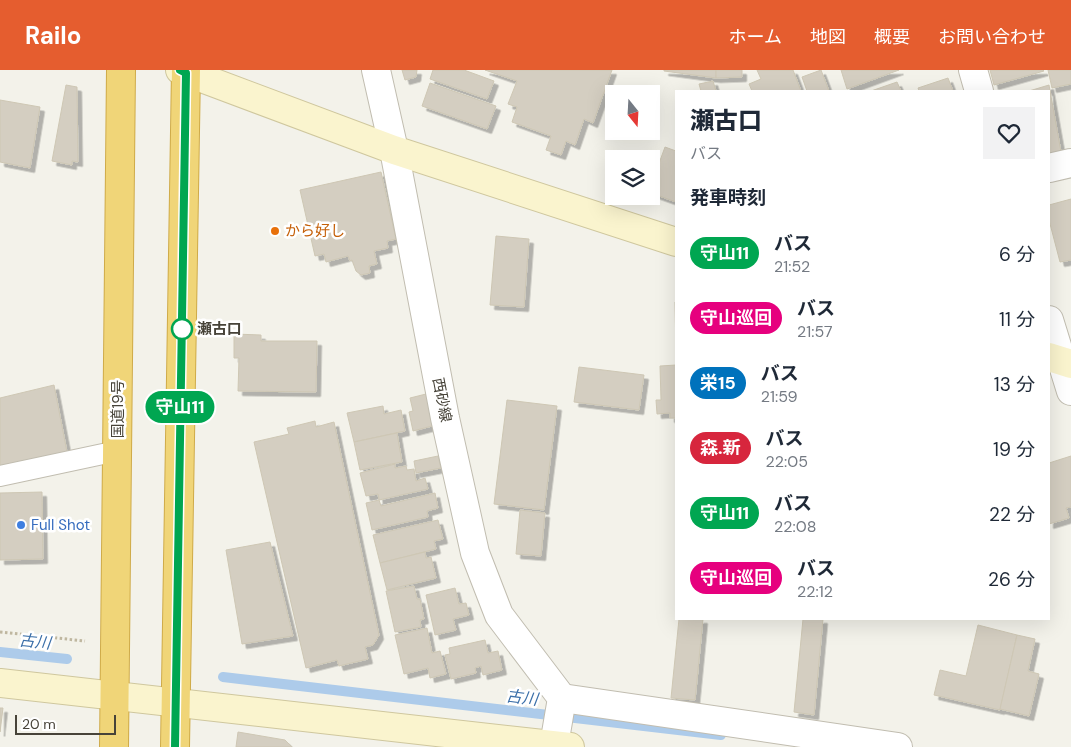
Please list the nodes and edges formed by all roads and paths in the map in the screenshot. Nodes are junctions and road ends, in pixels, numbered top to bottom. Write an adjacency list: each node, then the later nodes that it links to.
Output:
1 (120, 70): 13 (highway, 国道19号)
2 (376, 70): 6 (street, 西砂線)
3 (973, 70): 5 (street)
4 (184, 71): 6 (street); 19 (highway)
5 (979, 90)
6 (394, 150): 9 (street); 20 (street, 西砂線)
7 (1071, 164): 8 (street)
8 (1050, 168)
9 (675, 242)
10 (1050, 324): 11 (street)
11 (1060, 360): 12 (street)
12 (1071, 391)
13 (117, 451): 14 (lane); 16 (highway, 国道19号)
14 (0, 476)
15 (0, 632): 16 (path)
16 (115, 644): 18 (highway, 国道19号)
17 (0, 683): 18 (street)
18 (115, 696): 19 (street); 21 (highway, 国道19号)
19 (175, 702): 20 (street); 22 (highway)
20 (561, 725): 23 (street)
21 (114, 747)
22 (175, 747)
23 (898, 747)

